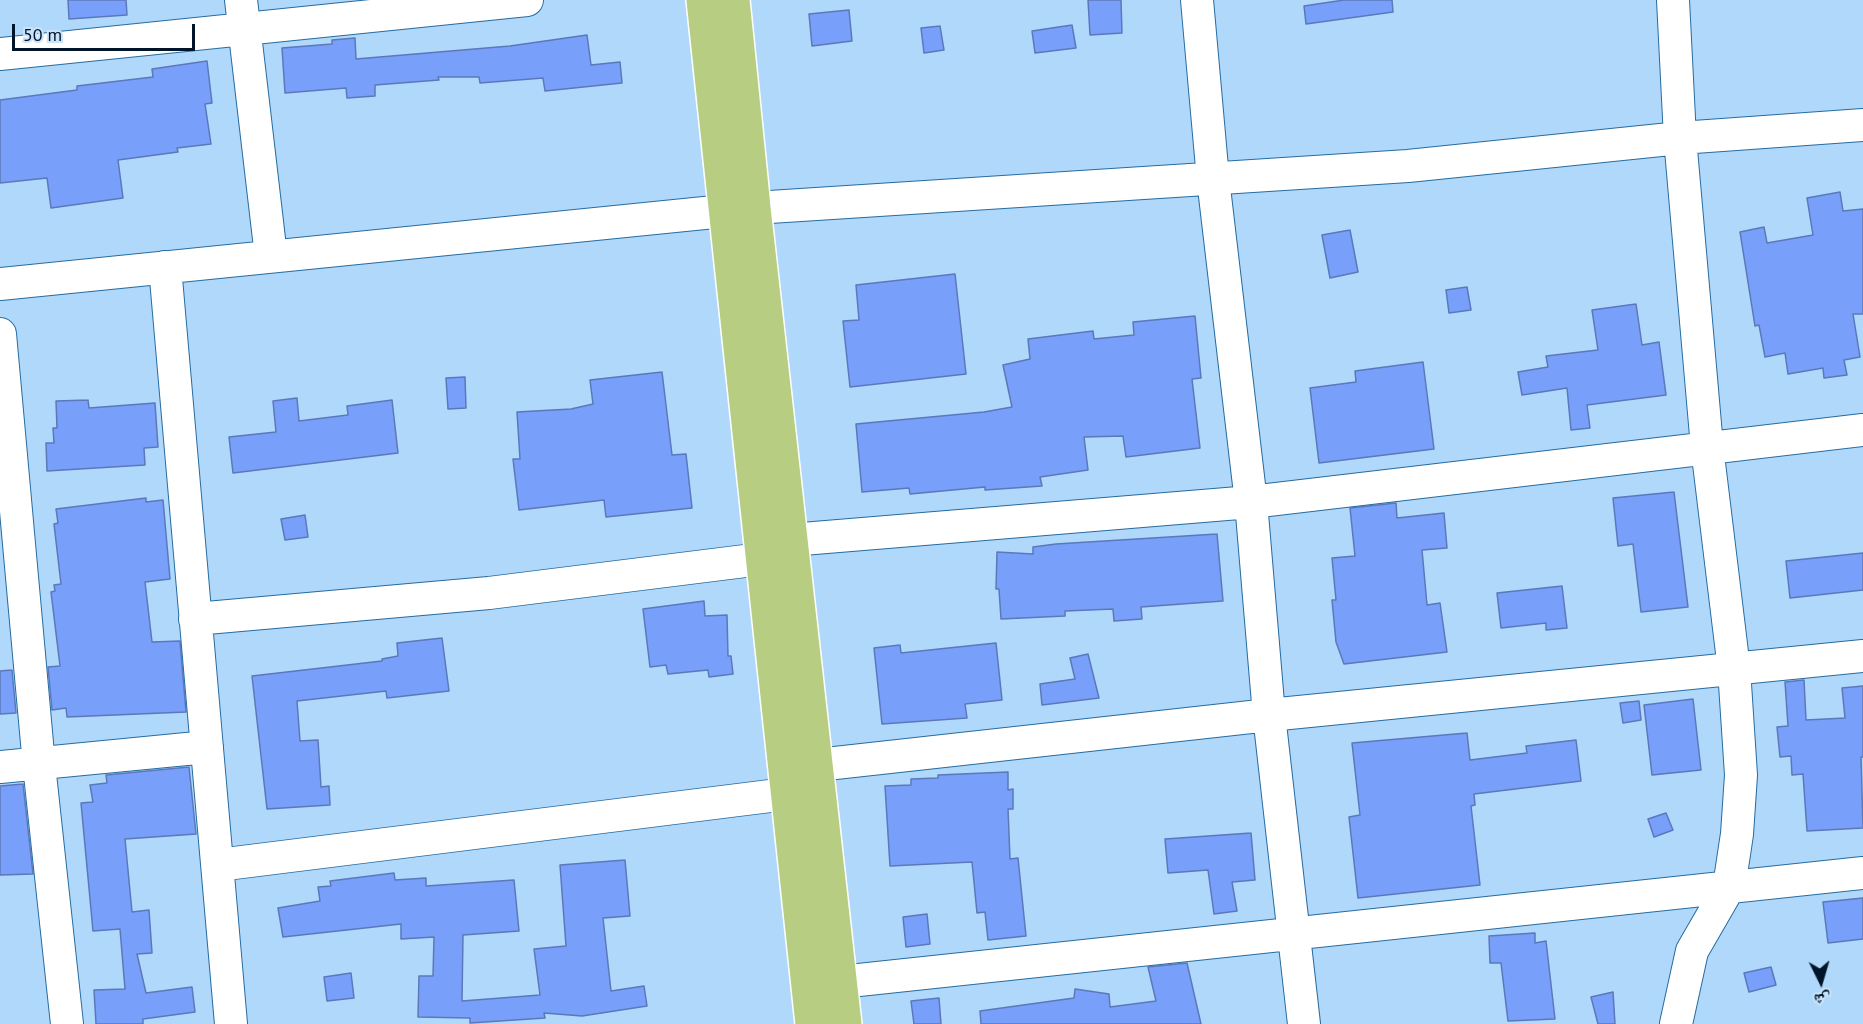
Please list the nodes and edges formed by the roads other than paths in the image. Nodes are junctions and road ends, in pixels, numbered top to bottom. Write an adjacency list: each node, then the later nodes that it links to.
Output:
1 (527, 0): 6 (street)
2 (703, 0): 11 (main road)
3 (733, 0): 11 (main road)
4 (1197, 0): 10 (street)
5 (1673, 0): 9 (street)
6 (242, 15): 7 (street); 12 (street)
7 (0, 54)
8 (1863, 125): 9 (street)
9 (1680, 138): 10 (street); 17 (street)
10 (1213, 179): 11 (street); 18 (street)
11 (739, 210): 12 (street); 19 (main road); 20 (main road)
12 (271, 256): 13 (street)
13 (165, 267): 14 (street); 21 (street)
14 (0, 284)
15 (0, 334): 26 (street)
16 (1863, 430): 17 (street)
17 (1707, 447): 18 (street); 23 (street)
18 (1251, 502): 19 (street); 24 (street)
19 (790, 540): 27 (main road)
20 (760, 559): 21 (street); 29 (main road)
21 (195, 619): 25 (street)
22 (1863, 656): 23 (street)
23 (1734, 669): 24 (street); 32 (street)
24 (1269, 715): 27 (street); 33 (street)
25 (207, 747): 26 (street); 30 (street)
26 (39, 765): 28 (street); 35 (street)
27 (817, 765): 34 (main road)
28 (0, 767)
29 (786, 794): 30 (street); 37 (main road)
30 (218, 865): 36 (street)
31 (1863, 873): 32 (street)
32 (1729, 887): 33 (street); 40 (street)
33 (1295, 934): 34 (street); 39 (street)
34 (840, 982): 38 (main road)
35 (67, 1024)
36 (231, 1024)
37 (812, 1024)
38 (845, 1024)
39 (1304, 1024)
40 (1676, 1024)

